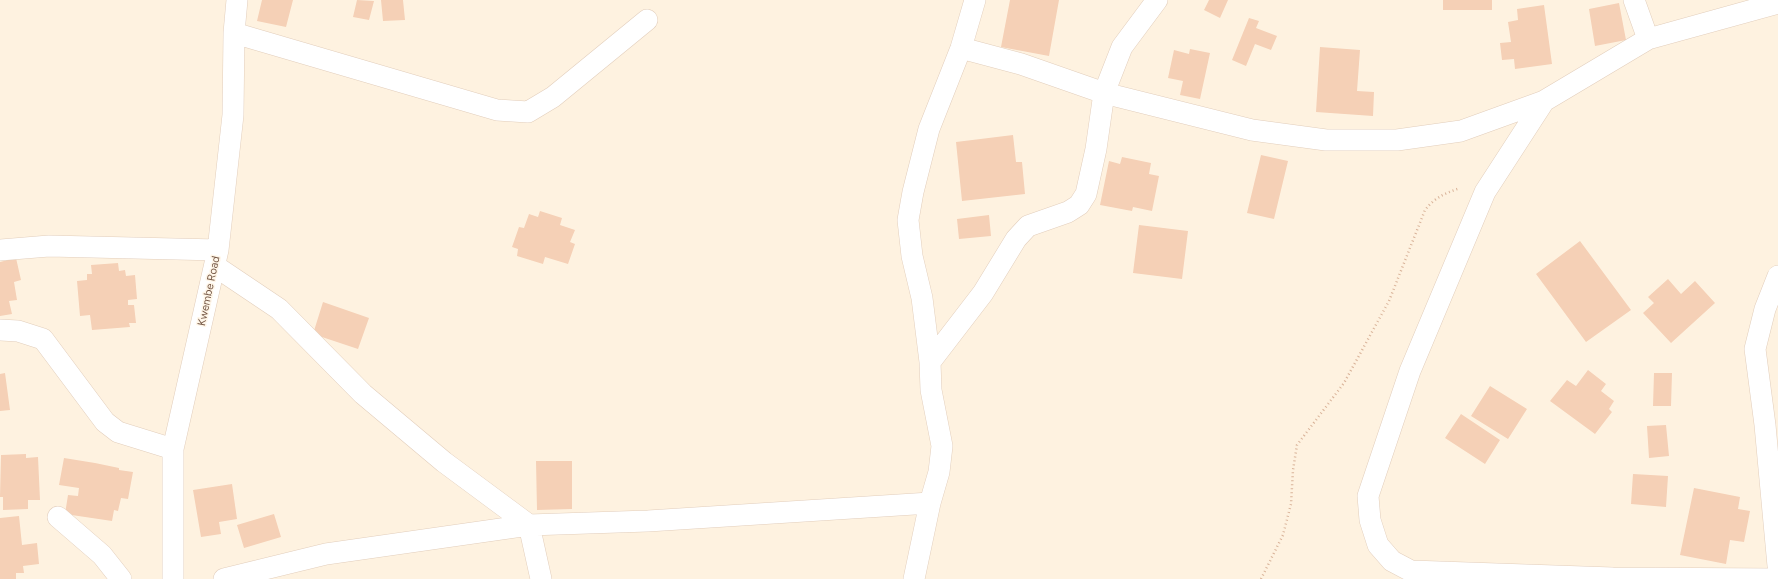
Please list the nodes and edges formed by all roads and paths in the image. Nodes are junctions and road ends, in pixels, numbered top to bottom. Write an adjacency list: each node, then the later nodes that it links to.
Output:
1 (237, 0): 7 (street, Kwembe Road)
2 (976, 0): 9 (street)
3 (1157, 0): 10 (street)
4 (1634, 0): 8 (street)
5 (1778, 3): 8 (street)
6 (647, 20): 7 (street)
7 (234, 33): 14 (street, Kwembe Road)
8 (1648, 39): 11 (street)
9 (961, 48): 10 (street); 17 (street)
10 (1104, 93): 11 (street); 17 (street)
11 (1544, 101): 12 (street)
12 (1496, 175): 23 (street); 29 (path)
13 (0, 250): 14 (street)
14 (216, 258): 18 (street, Kwembe Road); 21 (street)
15 (1778, 276): 22 (street)
16 (0, 330): 18 (street)
17 (930, 362): 19 (street)
18 (173, 449): 25 (street, Kwembe Road)
19 (930, 503): 21 (street); 28 (street)
20 (58, 517): 24 (street)
21 (529, 525): 26 (street); 27 (street)
22 (1778, 566)
23 (1613, 578): 30 (street)
24 (121, 579)
25 (173, 579)
26 (224, 579)
27 (541, 579)
28 (914, 579)
29 (1261, 579)
30 (1778, 579)

